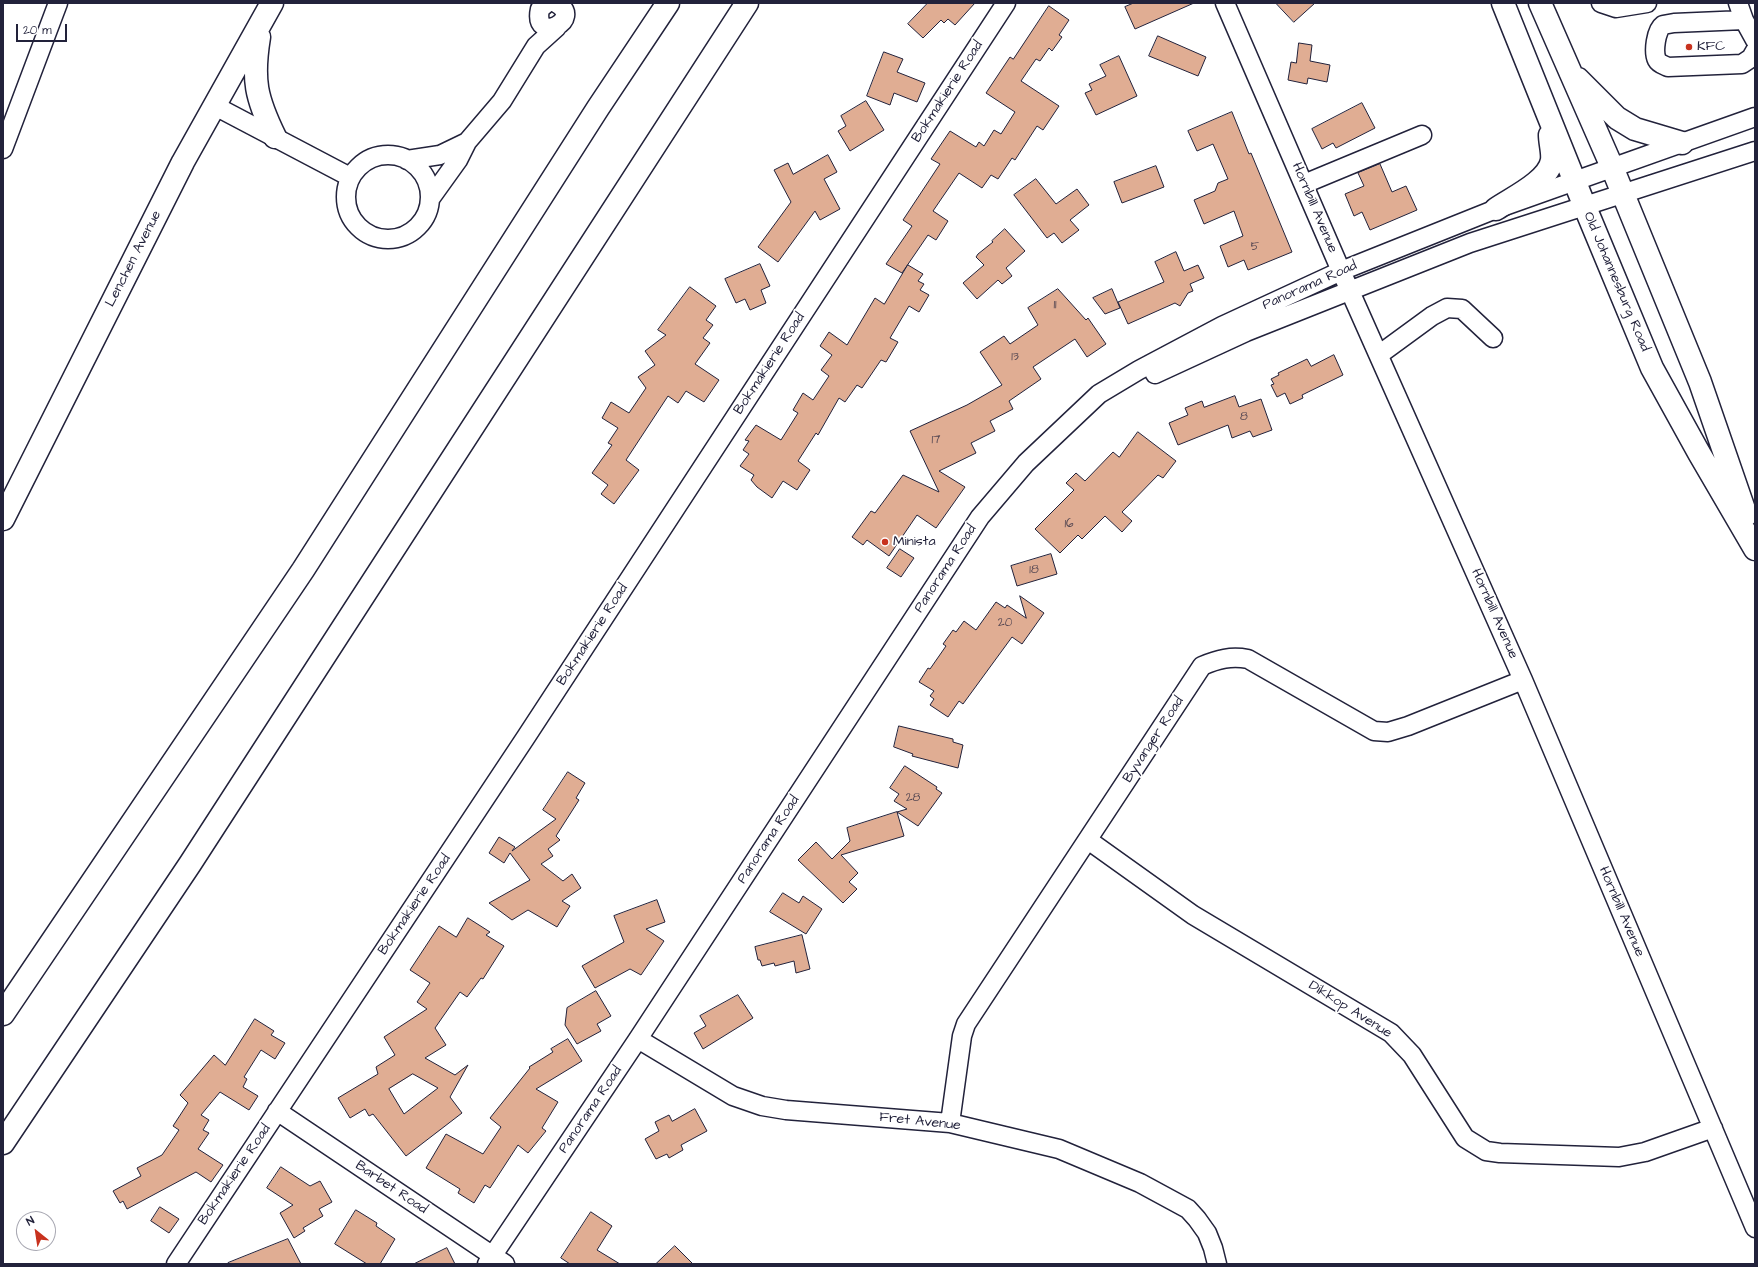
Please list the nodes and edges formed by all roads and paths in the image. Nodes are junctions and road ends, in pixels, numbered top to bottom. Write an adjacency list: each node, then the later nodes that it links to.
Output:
1 (58, 3): 27 (street)
2 (272, 3): 15 (main road, Lenchen Avenue)
3 (668, 3): 48 (main road)
4 (747, 3): 53 (main road)
5 (1006, 3): 50 (street, Bokmakierie Road)
6 (1225, 3): 33 (street, Hornbill Avenue)
7 (1503, 3): 22 (main road, Old Johannesburg Road)
8 (1540, 3): 19 (main road)
9 (1601, 3): 10 (street)
10 (1647, 3)
11 (1738, 3): 14 (street)
12 (544, 6): 13 (street); 17 (street)
13 (562, 12): 17 (street)
14 (1744, 20): 16 (street); 18 (street)
15 (261, 24): 20 (main road, Lenchen Avenue); 24 (main road)
16 (1755, 40)
17 (536, 46): 25 (street)
18 (1755, 51)
19 (1569, 69): 26 (main road); 30 (main road)
20 (215, 106): 24 (street); 43 (main road, Lenchen Avenue)
21 (1755, 116): 26 (street, Panorama Road)
22 (1549, 120): 32 (main road, Old Johannesburg Road); 37 (main road)
23 (1422, 135): 33 (street)
24 (275, 137): 31 (street)
25 (467, 142): 29 (street); 35 (street)
26 (1682, 143): 30 (street, Panorama Road)
27 (3, 149)
28 (1755, 151): 34 (street, Panorama Road)
29 (407, 160): 31 (street); 35 (street)
30 (1612, 167): 32 (street, Panorama Road); 34 (main road)
31 (350, 177): 35 (street)
32 (1574, 180): 36 (main road, Old Johannesburg Road); 37 (street, Panorama Road)
33 (1304, 184): 38 (street, Hornbill Avenue)
34 (1622, 194): 36 (street, Panorama Road); 44 (main road)
35 (430, 199)
36 (1585, 207): 39 (street, Panorama Road); 45 (main road, Old Johannesburg Road)
37 (1496, 209): 38 (street, Panorama Road)
38 (1341, 271): 39 (street, Hornbill Avenue); 42 (street, Panorama Road)
39 (1351, 292): 41 (street, Hornbill Avenue); 42 (street, Panorama Road)
40 (1493, 338): 41 (street)
41 (1380, 354): 46 (street, Hornbill Avenue)
42 (1065, 427): 49 (street, Panorama Road)
43 (3, 519)
44 (1755, 541)
45 (1755, 549)
46 (1523, 680): 47 (street, Byvanger Road); 52 (street, Hornbill Avenue)
47 (1088, 840): 51 (street, Byvanger Road); 52 (street, Dikkop Avenue)
48 (3, 1014)
49 (638, 1039): 51 (street, Fret Avenue); 55 (street, Panorama Road)
50 (278, 1111): 55 (street, Barbet Road); 56 (street, Bokmakierie Road)
51 (950, 1123): 57 (street, Fret Avenue)
52 (1713, 1128): 54 (street, Hornbill Avenue)
53 (3, 1143)
54 (1755, 1228)
55 (495, 1261)
56 (176, 1264)
57 (1216, 1264)

